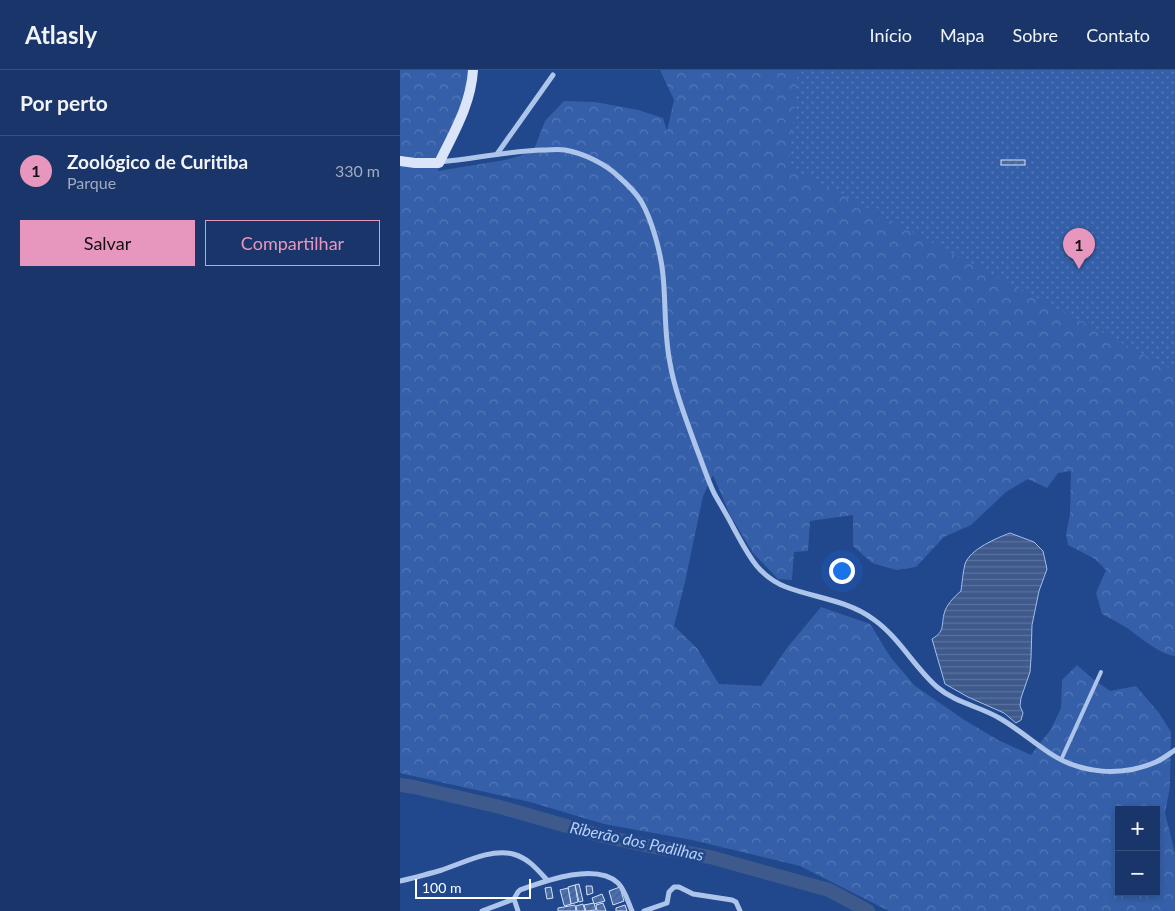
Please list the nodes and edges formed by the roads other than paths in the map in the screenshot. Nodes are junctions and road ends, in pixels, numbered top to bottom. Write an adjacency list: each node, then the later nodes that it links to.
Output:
1 (473, 70): 5 (street)
2 (553, 75): 3 (street)
3 (497, 154): 5 (street); 8 (street)
4 (400, 161): 5 (street)
5 (439, 162)
6 (1101, 672): 8 (lane)
7 (1175, 750): 8 (street)
8 (1061, 760)
9 (547, 880): 10 (street); 11 (street); 14 (street)
10 (400, 881)
11 (514, 899): 12 (street); 13 (street)
12 (482, 911)
13 (518, 911)
14 (632, 911)
15 (644, 911): 16 (street)
16 (740, 911)

